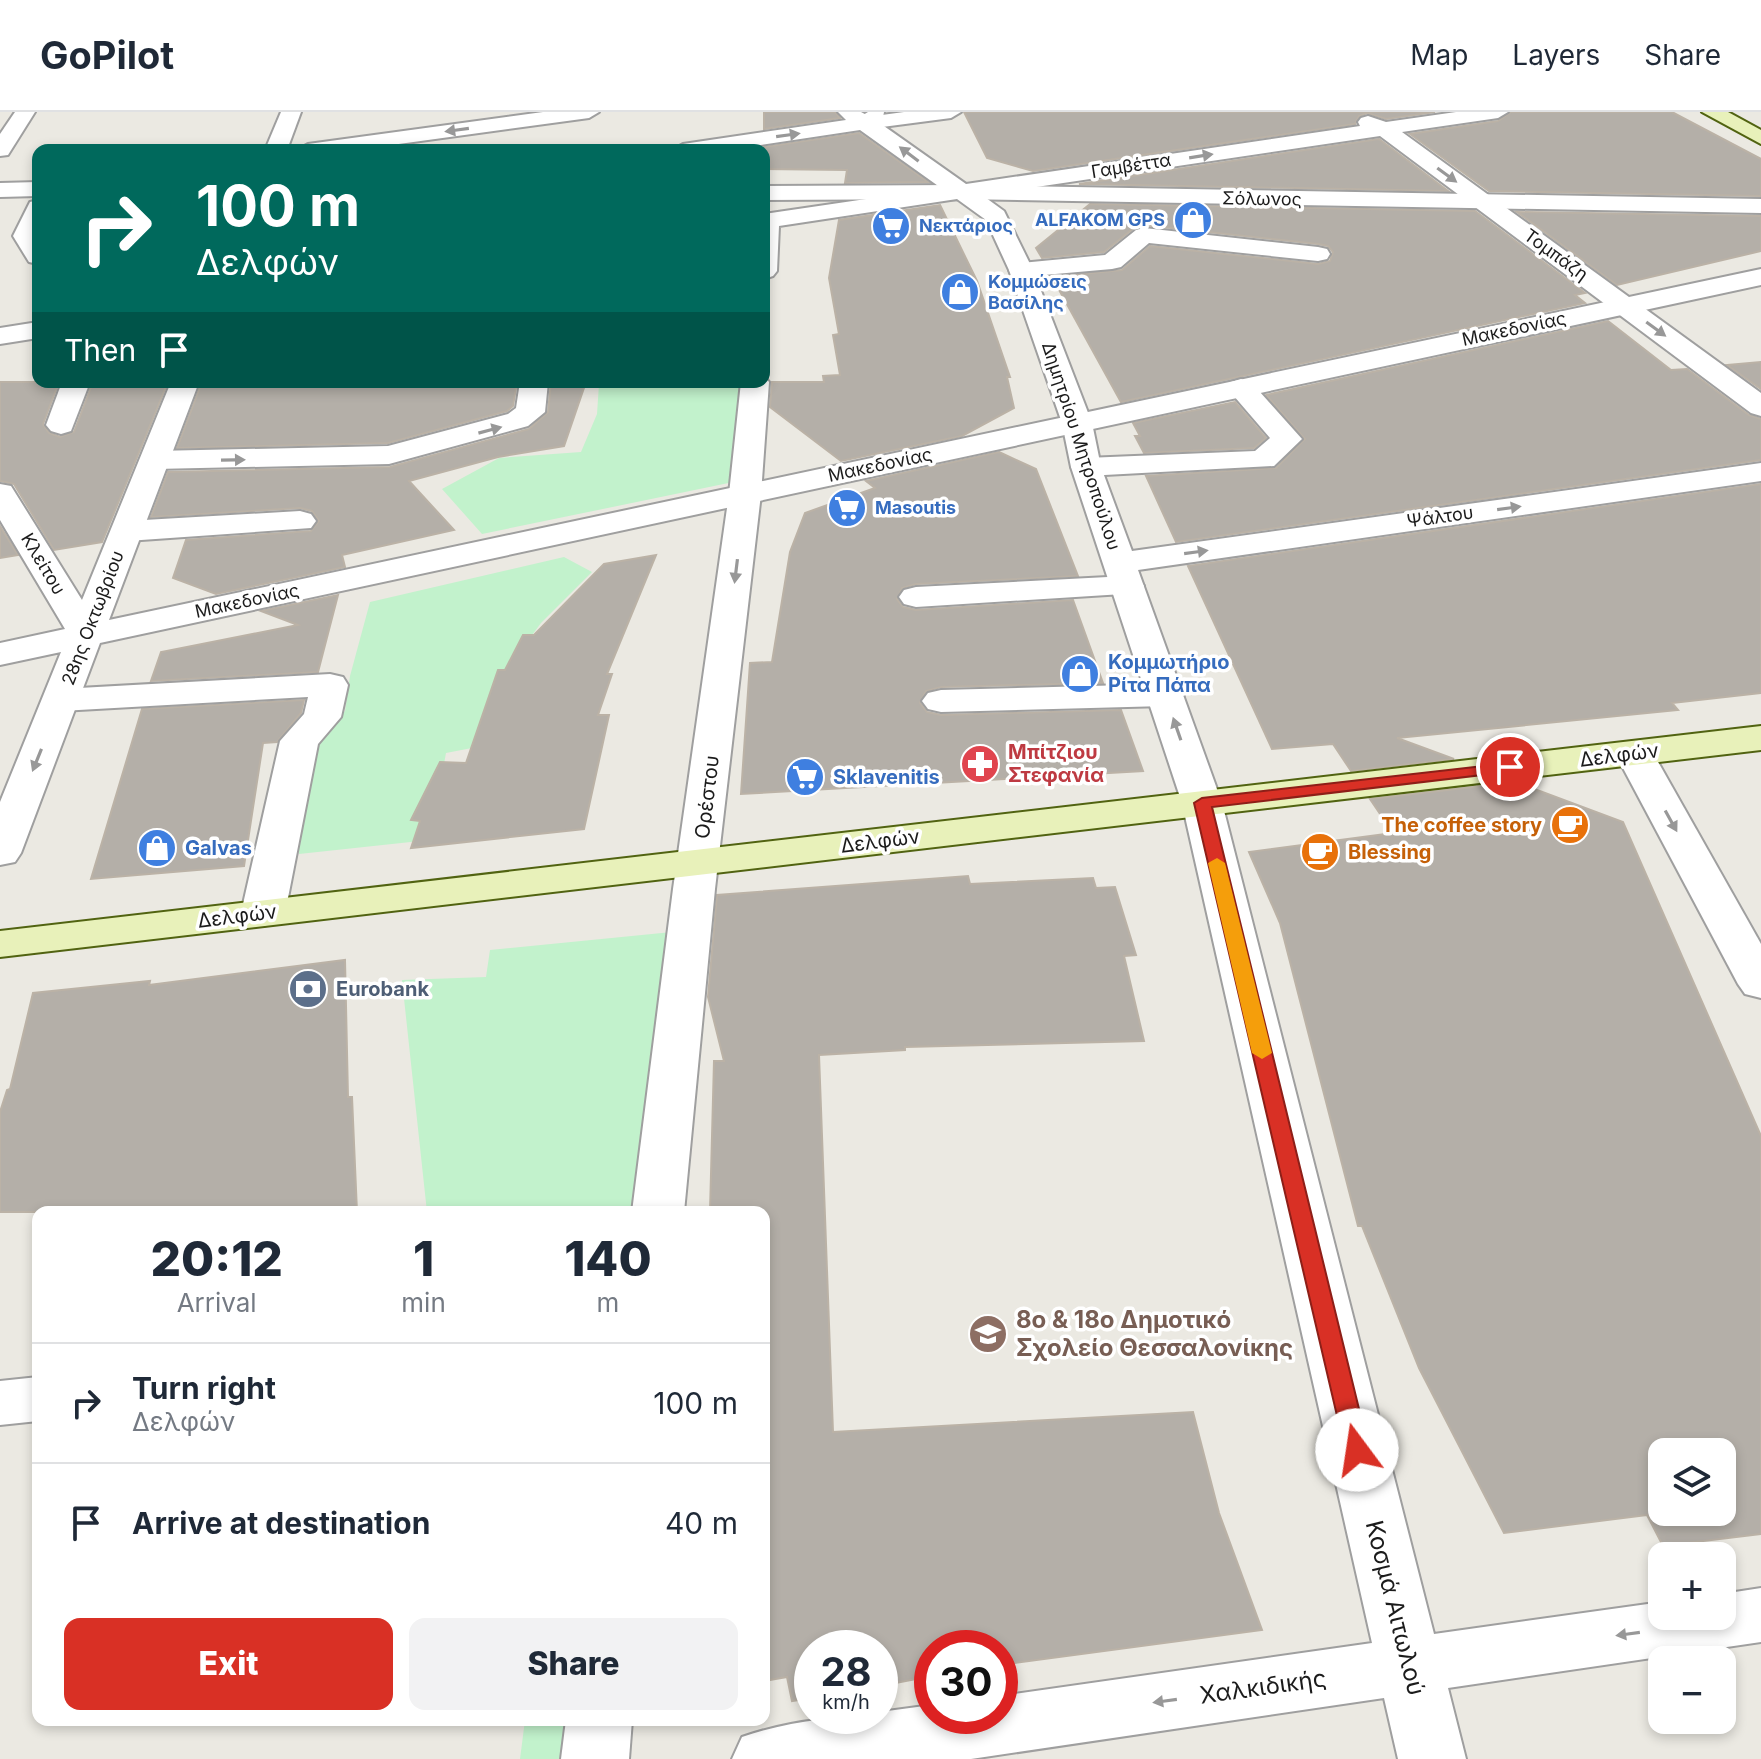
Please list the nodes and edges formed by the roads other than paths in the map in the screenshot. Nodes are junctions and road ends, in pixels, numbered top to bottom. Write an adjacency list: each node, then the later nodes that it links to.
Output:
1 (25, 112): 14 (street)
2 (291, 112): 11 (street)
3 (589, 112): 12 (street, one-way to 12)
4 (951, 112): 8 (street)
5 (1345, 112): 9 (street, Τομπάζη)
6 (1498, 112): 9 (street, Γαμβέττα)
7 (1712, 112): 10 (main road)
8 (863, 117): 13 (street, one-way to 8); 17 (street, Δημητρίου Μητροπούλου, one-way to 8)
9 (1384, 129): 17 (street, Γαμβέττα, one-way to 9); 19 (street, Τομπάζη, one-way to 19)
10 (1761, 138)
11 (278, 144)
12 (352, 144)
13 (716, 144)
14 (0, 150)
15 (32, 189): 16 (street)
16 (0, 190)
17 (960, 192): 18 (street, Σόλωνος); 19 (street, Σόλωνος); 22 (street, Γαμβέττα); 25 (street, Δημητρίου Μητροπούλου)
18 (770, 193)
19 (1485, 203): 20 (street, Σόλωνος); 27 (street, Τομπάζη)
20 (1761, 206)
21 (32, 220): 23 (street)
22 (770, 220)
23 (32, 247)
24 (1318, 254): 25 (street)
25 (1021, 270): 36 (street, Δημητρίου Μητροπούλου)
26 (1761, 277): 27 (street, Μακεδονίας)
27 (1624, 306): 34 (street, Μακεδονίας); 35 (street, Τομπάζη, one-way to 35)
28 (32, 331): 29 (street)
29 (0, 336)
30 (74, 388): 37 (street)
31 (183, 388): 38 (street, 28ης Οκτωβρίου)
32 (534, 388): 38 (street, one-way to 32)
33 (754, 388): 41 (street, Ορέστου)
34 (1241, 388): 36 (street, Μακεδονίας); 39 (street)
35 (1761, 407)
36 (1077, 423): 39 (street, Δημητρίου Μητροπούλου); 41 (street, Μακεδονίας)
37 (61, 425)
38 (155, 460): 44 (street, 28ης Οκτωβρίου)
39 (1086, 467): 45 (street, Δημητρίου Μητροπούλου)
40 (1761, 472): 45 (street, Ψάλτου, one-way to 40)
41 (745, 494): 47 (street, Μακεδονίας); 57 (street, Ορέστου, one-way to 57)
42 (4, 509): 47 (street, Κλείτου)
43 (300, 521): 44 (street)
44 (127, 531): 47 (street, 28ης Οκτωβρίου)
45 (1123, 574): 46 (street, Ψάλτου); 49 (street, Δημητρίου Μητροπούλου)
46 (916, 597)
47 (86, 635): 48 (street, Μακεδονίας); 50 (street, 28ης Οκτωβρίου)
48 (0, 654)
49 (1165, 695): 51 (street); 54 (street, Δημητρίου Μητροπούλου, one-way to 49)
50 (61, 700): 55 (street, 28ης Οκτωβρίου, one-way to 55); 58 (street)
51 (941, 701)
52 (1761, 738): 53 (main road, Δελφών)
53 (1634, 753): 54 (main road, Δελφών); 60 (street, one-way to 60)
54 (1202, 803): 57 (main road, Δελφών); 65 (street, Κοσμά Αιτωλού)
55 (8, 815): 56 (street, 28ης Οκτωβρίου)
56 (0, 853)
57 (699, 862): 58 (main road, Δελφών); 61 (street, Ορέστου)
58 (263, 913): 59 (main road, Δελφών)
59 (0, 944)
60 (1761, 984)
61 (659, 1206)
62 (32, 1400): 63 (street)
63 (0, 1403)
64 (1761, 1615): 65 (street, Χαλκιδικής, one-way to 65)
65 (1409, 1666): 68 (street, Χαλκιδικής, one-way to 68); 69 (street, Κοσμά Αιτωλού)
66 (598, 1726): 67 (street)
67 (595, 1759)
68 (766, 1759)
69 (1432, 1759)

